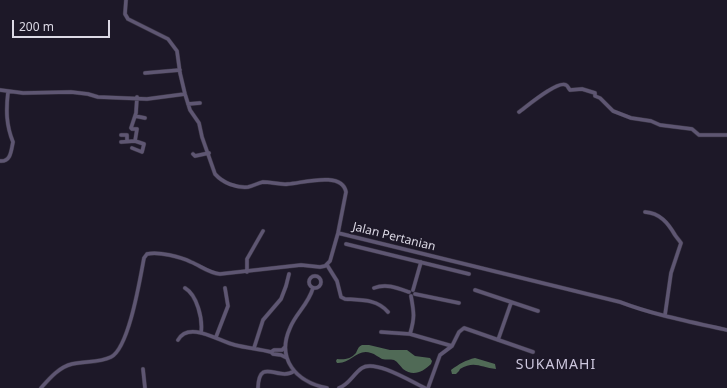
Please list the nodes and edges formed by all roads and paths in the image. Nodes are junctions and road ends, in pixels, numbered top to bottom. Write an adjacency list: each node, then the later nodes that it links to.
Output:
1 (126, 0): 2 (street)
2 (180, 70): 3 (street); 6 (street)
3 (145, 73)
4 (0, 90): 5 (street)
5 (8, 92): 7 (street); 21 (street)
6 (185, 94): 7 (street); 9 (street)
7 (137, 97): 11 (street)
8 (200, 103): 9 (street)
9 (188, 104): 19 (street)
10 (519, 112): 14 (street)
11 (135, 116): 12 (street); 17 (street)
12 (145, 118)
13 (121, 135): 15 (street)
14 (727, 135)
15 (127, 141): 16 (street); 17 (street)
16 (121, 142)
17 (135, 142): 18 (street)
18 (132, 148)
19 (208, 153): 20 (street); 24 (street)
20 (193, 154)
21 (0, 161)
22 (645, 212): 45 (street)
23 (263, 231): 30 (street)
24 (338, 233): 27 (street, Jalan Pertanian); 45 (street, Jalan Pertanian)
25 (346, 244): 26 (street)
26 (421, 262): 32 (street); 40 (street)
27 (327, 265): 29 (street); 44 (street)
28 (313, 266): 29 (street); 30 (street); 34 (street)
29 (320, 267): 33 (street)
30 (247, 272): 61 (street)
31 (289, 274): 55 (street)
32 (469, 274)
33 (318, 276): 34 (street); 37 (street)
34 (312, 277): 37 (street)
35 (185, 288): 47 (street)
36 (225, 288): 50 (street)
37 (312, 288): 54 (street)
38 (374, 288): 40 (street)
39 (475, 290): 42 (street)
40 (412, 293): 41 (street); 49 (street)
41 (459, 303)
42 (511, 303): 43 (street); 52 (street)
43 (538, 311)
44 (388, 312)
45 (665, 315): 46 (street, Jalan Pertanian)
46 (727, 330)
47 (201, 332): 50 (street); 51 (street)
48 (381, 332): 49 (street)
49 (410, 334): 53 (street)
50 (216, 337): 55 (street)
51 (178, 340)
52 (498, 340): 53 (street); 57 (street)
53 (452, 346): 66 (street)
54 (285, 347): 56 (street); 58 (street)
55 (254, 348): 56 (street)
56 (271, 352): 58 (street)
57 (533, 352)
58 (287, 358): 60 (street)
59 (144, 369): 62 (street)
60 (294, 372): 63 (street); 64 (street)
61 (41, 388)
62 (145, 388)
63 (258, 388)
64 (327, 388)
65 (339, 388): 66 (street)
66 (426, 388)

